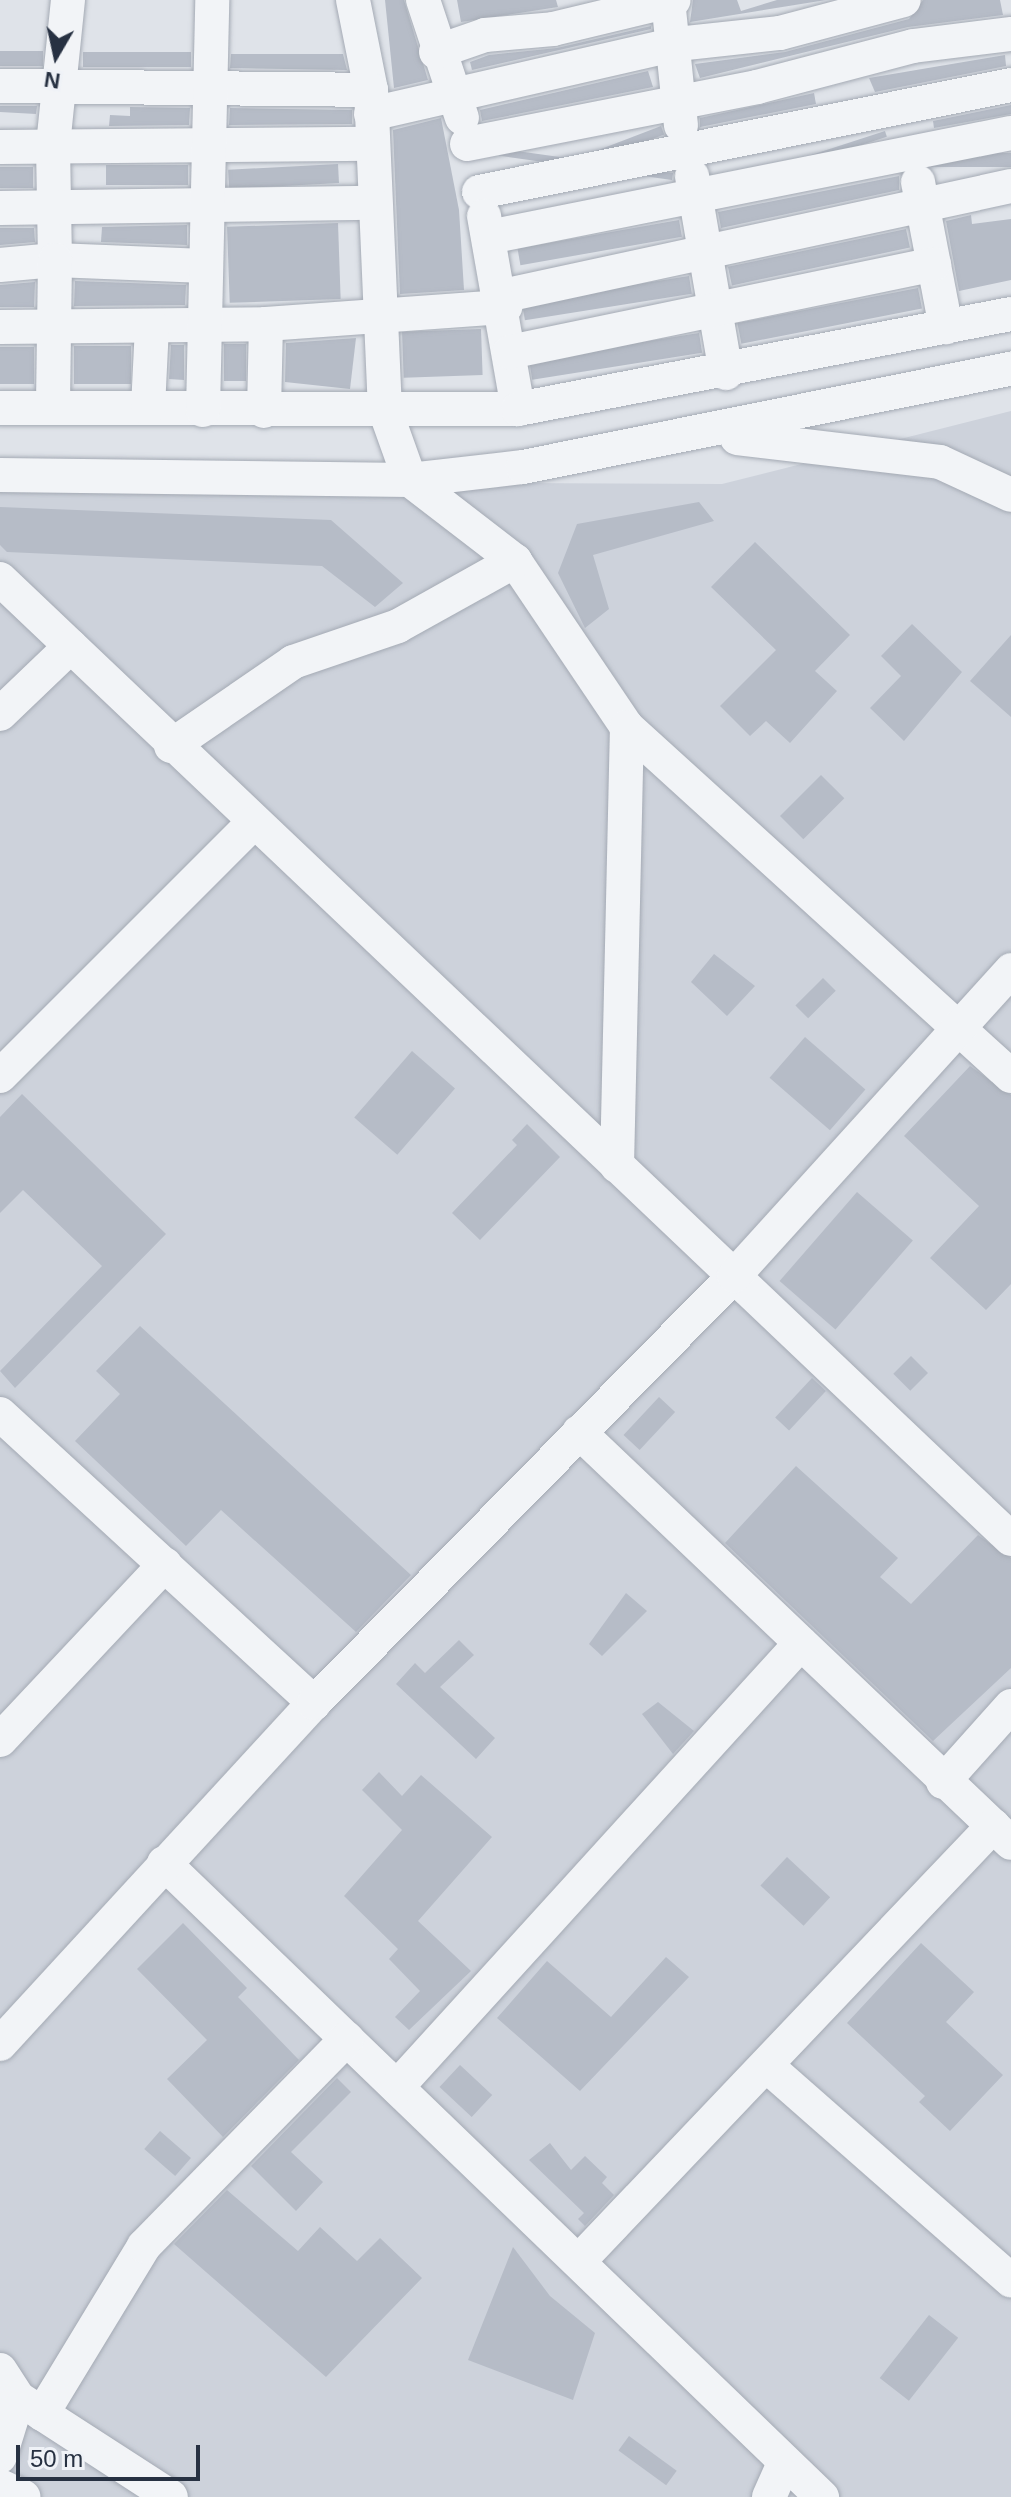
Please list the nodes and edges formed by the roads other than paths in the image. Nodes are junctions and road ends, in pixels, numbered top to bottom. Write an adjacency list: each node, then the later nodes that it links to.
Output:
1 (68, 0): 11 (street)
2 (212, 0): 14 (street)
3 (353, 0): 18 (street)
4 (423, 0): 10 (street)
5 (670, 0): 8 (street); 10 (street)
6 (897, 1): 8 (street); 9 (street)
7 (1011, 34): 9 (street)
8 (677, 44): 15 (street); 17 (street)
9 (913, 46): 16 (street); 17 (street)
10 (436, 52): 15 (street)
11 (59, 84): 13 (street); 14 (street); 22 (street)
12 (1011, 85): 16 (street)
13 (0, 86)
14 (207, 86): 18 (street); 21 (street)
15 (457, 97): 18 (street); 20 (street)
16 (924, 101): 24 (street); 25 (street)
17 (677, 104): 20 (street); 24 (street)
18 (371, 116): 21 (street); 29 (street)
19 (1011, 133): 25 (street)
20 (467, 144): 27 (street)
21 (205, 145): 22 (street); 33 (street)
22 (53, 146): 23 (street); 31 (street)
23 (0, 147)
24 (686, 150): 27 (street); 28 (street)
25 (913, 154): 28 (street); 30 (street)
26 (1011, 186): 30 (street)
27 (479, 192): 34 (street)
28 (696, 197): 34 (street); 35 (street)
29 (372, 203): 33 (street); 42 (street)
30 (923, 205): 35 (street); 37 (street)
31 (55, 207): 32 (street); 33 (street); 36 (street)
32 (0, 208)
33 (205, 208): 39 (street)
34 (489, 237): 40 (street)
35 (707, 255): 40 (street); 41 (street)
36 (55, 260): 38 (street); 39 (street); 48 (street)
37 (934, 264): 41 (street); 49 (street)
38 (0, 265)
39 (205, 266): 46 (street)
40 (504, 302): 42 (street); 50 (street)
41 (716, 309): 50 (street); 52 (street)
42 (382, 314): 44 (street); 58 (street)
43 (1011, 314): 49 (street)
44 (266, 324): 46 (street); 59 (street)
45 (152, 326): 46 (street); 48 (street); 55 (street)
46 (206, 326): 57 (street)
47 (0, 327): 48 (street)
48 (54, 327): 53 (street)
49 (946, 327): 52 (street)
50 (510, 352): 56 (street)
51 (1011, 369): 60 (street)
52 (726, 373): 56 (street)
53 (53, 407): 54 (street); 55 (street)
54 (0, 408)
55 (148, 408): 57 (street)
56 (518, 409): 58 (street)
57 (203, 410): 59 (street)
58 (385, 410): 59 (street); 62 (street)
59 (264, 411)
60 (645, 441): 62 (street); 63 (street)
61 (0, 475): 62 (street)
62 (410, 480): 64 (street)
63 (1011, 495)
64 (515, 561): 68 (street); 69 (street)
65 (0, 579): 66 (street)
66 (71, 646): 67 (street); 69 (street)
67 (0, 714)
68 (627, 727): 72 (street); 75 (street)
69 (171, 746): 70 (street)
70 (252, 824): 73 (street); 75 (street)
71 (1011, 970): 72 (street)
72 (959, 1027): 74 (street); 76 (street)
73 (5, 1060)
74 (1011, 1076)
75 (617, 1166): 76 (street)
76 (734, 1276): 78 (street); 79 (street)
77 (2, 1420): 80 (street)
78 (579, 1432): 81 (street); 82 (street)
79 (1011, 1539)
80 (165, 1564): 82 (street); 84 (street)
81 (801, 1643): 85 (street); 91 (street)
82 (314, 1703): 87 (street)
83 (1011, 1706): 85 (street)
84 (0, 1740)
85 (943, 1782): 86 (street)
86 (1002, 1834): 90 (street)
87 (164, 1863): 88 (street); 89 (street)
88 (347, 2039): 91 (street); 95 (street)
89 (0, 2044)
90 (767, 2066): 92 (street); 93 (street)
91 (397, 2087): 92 (street)
92 (579, 2261): 97 (street)
93 (1011, 2280)
94 (0, 2370): 95 (street)
95 (30, 2406): 96 (street); 100 (street)
96 (0, 2456)
97 (784, 2463): 101 (street); 102 (street)
98 (0, 2486): 99 (street)
99 (24, 2497)
100 (171, 2497)
101 (769, 2497)
102 (822, 2497)

